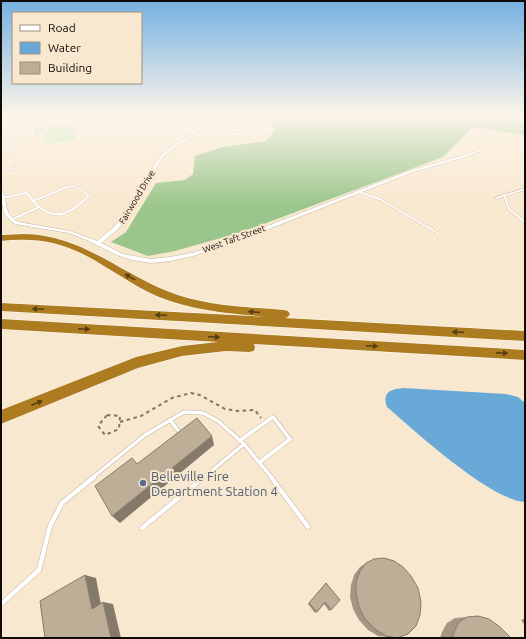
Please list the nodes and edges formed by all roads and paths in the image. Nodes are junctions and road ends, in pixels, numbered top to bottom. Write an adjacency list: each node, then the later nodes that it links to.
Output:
1 (14, 146): 3 (lane)
2 (176, 146): 21 (street, Fairwood Drive)
3 (14, 149): 5 (lane); 6 (lane)
4 (484, 149): 10 (street, West Taft Street)
5 (1, 152)
6 (16, 157)
7 (16, 161): 8 (lane)
8 (1, 171)
9 (525, 189): 12 (street)
10 (357, 191): 19 (lane); 21 (street, West Taft Street)
11 (1, 192): 13 (street)
12 (504, 195): 14 (street); 18 (lane)
13 (2, 198): 15 (lane); 17 (street)
14 (496, 198)
15 (33, 201): 16 (lane); 16 (lane)
16 (38, 206): 17 (lane)
17 (11, 220): 21 (street, West Taft Street)
18 (525, 222)
19 (440, 234)
20 (4, 237): 24 (highway, one-way to 20)
21 (98, 243)
22 (1, 307): 24 (highway, one-way to 22)
23 (1, 324): 26 (highway, one-way to 26)
24 (376, 327): 25 (highway, one-way to 24)
25 (525, 336)
26 (351, 345): 27 (highway, one-way to 27); 28 (highway, one-way to 26)
27 (525, 355)
28 (1, 417)
29 (170, 420): 32 (lane); 33 (lane); 38 (lane)
30 (120, 422): 30 (path); 31 (path)
31 (265, 423): 33 (lane); 35 (lane)
32 (184, 438)
33 (239, 441): 34 (lane)
34 (244, 444): 35 (lane); 37 (lane)
35 (260, 462): 36 (lane)
36 (308, 527)
37 (142, 528)
38 (1, 604)

